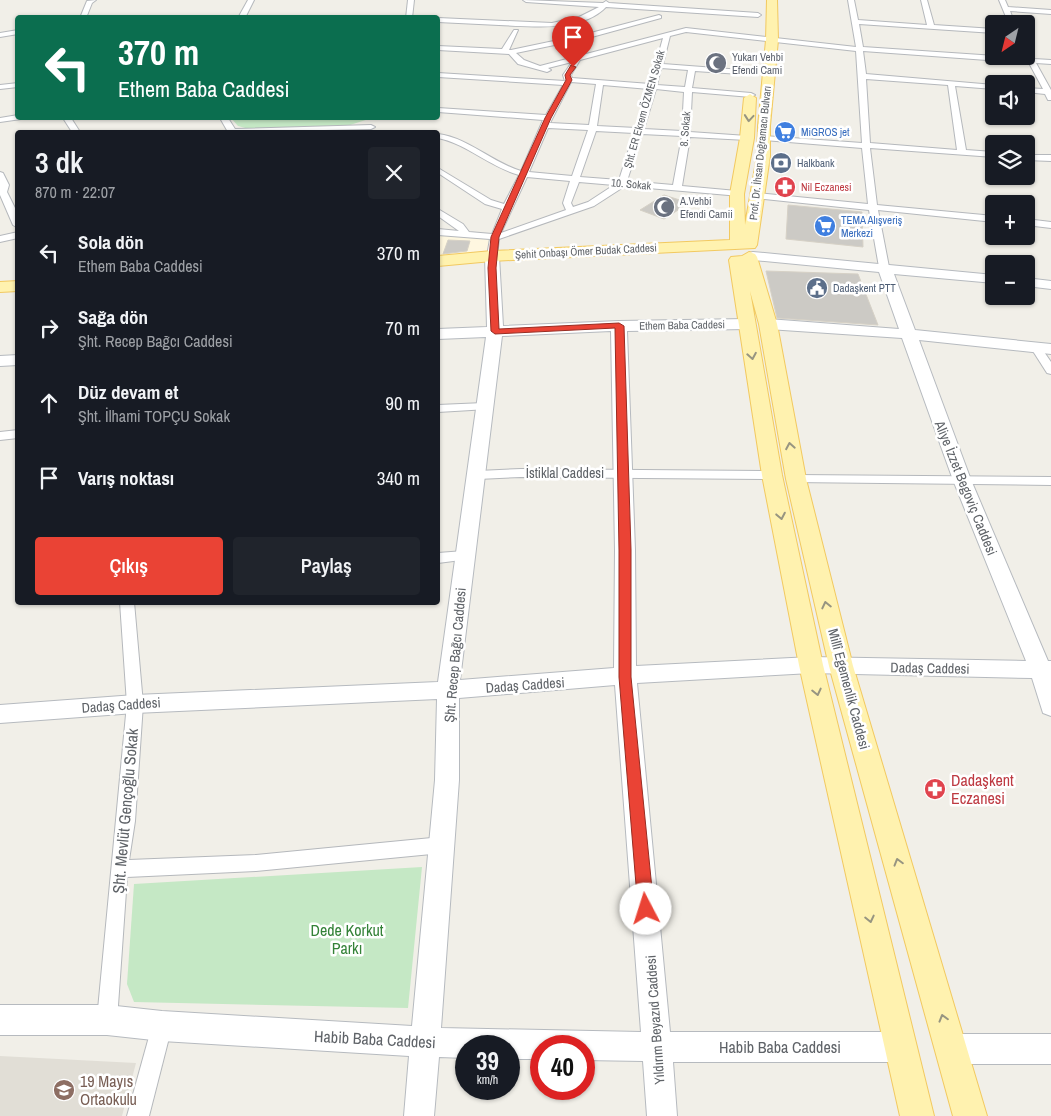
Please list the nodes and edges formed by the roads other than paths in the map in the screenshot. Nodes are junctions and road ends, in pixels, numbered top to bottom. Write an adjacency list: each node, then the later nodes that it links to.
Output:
1 (93, 0): 16 (street)
2 (251, 0): 17 (street)
3 (411, 0): 18 (street)
4 (526, 0): 11 (street)
5 (683, 0): 14 (street)
6 (759, 0): 19 (main road, Prof. Dr. İhsan Doğramacı Bulvarı)
7 (772, 0): 37 (main road, Prof. Dr. İhsan Doğramacı Bulvarı)
8 (851, 0): 23 (street)
9 (924, 0): 27 (street)
10 (1002, 0): 13 (street)
11 (606, 3): 12 (street); 25 (street)
12 (637, 7): 14 (street); 22 (street)
13 (1006, 9): 15 (street); 20 (street)
14 (681, 10): 19 (street)
15 (1051, 12)
16 (84, 15)
17 (242, 15)
18 (409, 15)
19 (758, 15): 35 (main road, Prof. Dr. İhsan Doğramacı Bulvarı)
20 (1008, 15)
21 (440, 20): 24 (street)
22 (666, 20): 28 (street); 34 (street)
23 (856, 22): 27 (street); 41 (street)
24 (505, 24): 26 (street); 30 (street)
25 (559, 24): 26 (street); 34 (street)
26 (545, 25): 30 (street)
27 (931, 27): 29 (street)
28 (686, 30): 32 (street); 35 (street)
29 (985, 30)
30 (516, 31): 42 (street)
31 (15, 33): 33 (street)
32 (666, 34): 40 (street); 49 (street, Şht. ER Ekrem ÖZMEN Sokak)
33 (0, 36)
34 (588, 36): 36 (street); 42 (street)
35 (758, 38): 37 (street); 47 (main road, Prof. Dr. İhsan Doğramacı Bulvarı)
36 (596, 40)
37 (772, 40): 41 (street); 76 (main road, Prof. Dr. İhsan Doğramacı Bulvarı)
38 (604, 44): 40 (street)
39 (440, 48): 42 (street)
40 (612, 48): 44 (street)
41 (859, 49): 43 (street); 53 (street)
42 (508, 52): 50 (street)
43 (985, 54)
44 (578, 58): 50 (street); 54 (street)
45 (1035, 58): 46 (street)
46 (1051, 62)
47 (756, 64): 51 (street); 64 (main road, Prof. Dr. İhsan Doğramacı Bulvarı)
48 (1033, 65): 63 (street)
49 (657, 66): 51 (street); 59 (street, Şht. ER Ekrem ÖZMEN Sokak)
50 (540, 68): 54 (street)
51 (692, 69): 61 (street, 8. Sokak)
52 (440, 75): 54 (street)
53 (861, 76): 56 (street); 77 (street)
54 (568, 80): 55 (street); 68 (street)
55 (600, 83): 59 (street); 70 (street)
56 (951, 84): 58 (street); 78 (street)
57 (15, 86): 60 (street)
58 (985, 86)
59 (653, 87): 61 (street); 72 (street, Şht. ER Ekrem ÖZMEN Sokak)
60 (0, 88)
61 (688, 90): 64 (street); 73 (street, 8. Sokak)
62 (1035, 92): 63 (street)
63 (1050, 94)
64 (751, 95): 75 (main road, Prof. Dr. İhsan Doğramacı Bulvarı, one-way to 75)
65 (440, 110): 68 (street)
66 (15, 118): 67 (street)
67 (0, 120)
68 (546, 121): 70 (street); 83 (street)
69 (375, 127): 71 (street)
70 (593, 128): 72 (street); 85 (street)
71 (317, 130)
72 (639, 132): 73 (street); 87 (street, Şht. ER Ekrem ÖZMEN Sokak)
73 (686, 135): 75 (street); 89 (street, 8. Sokak)
74 (440, 136): 83 (street, 10. Sokak)
75 (747, 138): 76 (street); 90 (main road, Prof. Dr. İhsan Doğramacı Bulvarı)
76 (764, 138): 77 (street); 91 (main road, Prof. Dr. İhsan Doğramacı Bulvarı)
77 (866, 147): 78 (street); 92 (street)
78 (962, 153): 79 (street)
79 (985, 154)
80 (1035, 157): 81 (street)
81 (1051, 158)
82 (440, 171): 93 (street)
83 (524, 174): 85 (street, 10. Sokak); 93 (street)
84 (0, 175): 88 (street)
85 (574, 179): 87 (street, 10. Sokak); 94 (street)
86 (15, 183): 88 (street)
87 (622, 184): 89 (street, 10. Sokak); 94 (street)
88 (2, 185): 96 (street)
89 (677, 188): 90 (street, 10. Sokak)
90 (737, 194): 104 (main road, Prof. Dr. İhsan Doğramacı Bulvarı)
91 (758, 196): 92 (street); 104 (main road, Prof. Dr. İhsan Doğramacı Bulvarı)
92 (874, 207): 97 (street); 107 (street)
93 (507, 208): 105 (street)
94 (571, 212): 105 (street)
95 (440, 213): 101 (street)
96 (15, 218)
97 (985, 218)
98 (1035, 223): 99 (street)
99 (1051, 225)
100 (440, 232): 101 (street)
101 (466, 234): 105 (street)
102 (15, 236): 103 (street)
103 (0, 239)
104 (743, 251): 105 (main road, Şehit Onbaşı Ömer Budak Caddesi); 107 (street); 119 (main road, Millî Egemenlik Caddesi)
105 (493, 254): 106 (main road, Şehit Onbaşı Ömer Budak Caddesi); 108 (main road, Şehit Onbaşı Ömer Budak Caddesi); 121 (street, Şht. Recep Bağcı Caddesi)
106 (440, 261)
107 (883, 263): 109 (street); 111 (street); 123 (street, Aliye İzzet Begoviç Caddesi)
108 (440, 271)
109 (985, 271)
110 (1035, 276): 112 (street)
111 (985, 278)
112 (1051, 278)
113 (1035, 283): 114 (street)
114 (1051, 285)
115 (15, 286): 116 (main road)
116 (0, 287)
117 (15, 296): 118 (main road)
118 (0, 297)
119 (758, 324): 120 (street, Ethem Baba Caddesi); 123 (street, Ethem Baba Caddesi); 134 (main road, Millî Egemenlik Caddesi)
120 (619, 326): 121 (street, Ethem Baba Caddesi); 132 (street, Yıldırım Beyazıd Caddesi)
121 (495, 331): 122 (street, Ethem Baba Caddesi); 128 (street, Şht. Recep Bağcı Caddesi)
122 (440, 334)
123 (907, 334): 124 (street, Ethem Baba Caddesi); 135 (street, Aliye İzzet Begoviç Caddesi)
124 (1044, 348): 127 (street)
125 (15, 360): 126 (street)
126 (0, 361)
127 (1051, 371)
128 (484, 407): 129 (street); 133 (street, Şht. Recep Bağcı Caddesi)
129 (440, 409)
130 (15, 434): 131 (street)
131 (0, 436)
132 (622, 473): 133 (street, İstiklal Caddesi); 134 (street, İstiklal Caddesi); 143 (street, Yıldırım Beyazıd Caddesi)
133 (478, 475): 137 (street, Şht. Recep Bağcı Caddesi)
134 (784, 477): 135 (street); 140 (main road, Millî Egemenlik Caddesi, one-way to 140); 141 (main road, Millî Egemenlik Caddesi, one-way to 134)
135 (962, 480): 136 (street); 142 (street, Aliye İzzet Begoviç Caddesi)
136 (1051, 481)
137 (464, 556): 138 (street); 144 (street, Şht. Recep Bağcı Caddesi)
138 (440, 558)
139 (127, 605): 145 (street, Şht. Mevlüt Gençoğlu Sokak)
140 (810, 665): 141 (street, Dadaş Caddesi); 143 (street, Dadaş Caddesi); 155 (main road, Millî Egemenlik Caddesi, one-way to 155)
141 (841, 666): 142 (street, Dadaş Caddesi); 156 (main road, Millî Egemenlik Caddesi, one-way to 141)
142 (1046, 670): 146 (street, Aliye İzzet Begoviç Caddesi)
143 (625, 677): 144 (street, Dadaş Caddesi); 154 (street, Yıldırım Beyazıd Caddesi)
144 (448, 690): 145 (street, Dadaş Caddesi); 148 (street, Şht. Recep Bağcı Caddesi)
145 (135, 704): 147 (street, Dadaş Caddesi); 149 (street, Şht. Mevlüt Gençoğlu Sokak)
146 (1051, 707)
147 (0, 714)
148 (442, 845): 149 (street); 153 (street, Şht. Recep Bağcı Caddesi)
149 (119, 869): 151 (street, Şht. Mevlüt Gençoğlu Sokak)
150 (0, 1020): 151 (street, Habib Baba Caddesi)
151 (107, 1020): 152 (street, Habib Baba Caddesi)
152 (162, 1026): 153 (street, Habib Baba Caddesi); 158 (street)
153 (425, 1042): 154 (street, Habib Baba Caddesi); 159 (street, Şht. Recep Bağcı Caddesi)
154 (657, 1047): 155 (street, Habib Baba Caddesi); 160 (street, Yıldırım Beyazıd Caddesi)
155 (901, 1047): 161 (main road, Millî Egemenlik Caddesi)
156 (952, 1048): 157 (street); 162 (main road, Millî Egemenlik Caddesi)
157 (1051, 1049)
158 (138, 1116)
159 (419, 1116)
160 (662, 1116)
161 (917, 1116)
162 (970, 1116)

